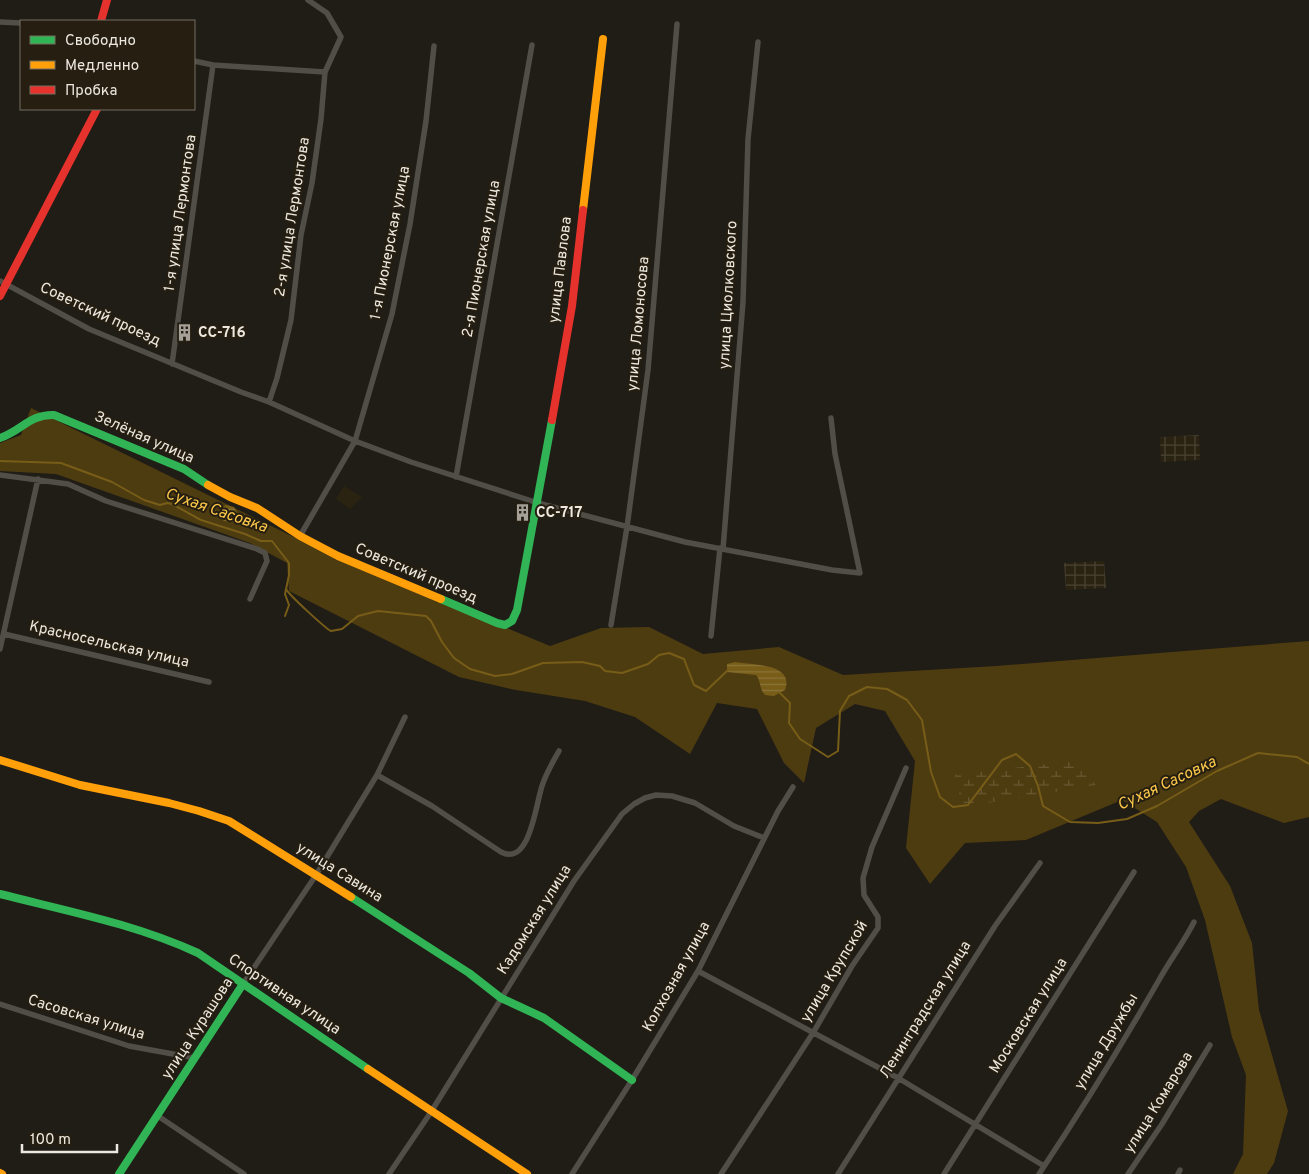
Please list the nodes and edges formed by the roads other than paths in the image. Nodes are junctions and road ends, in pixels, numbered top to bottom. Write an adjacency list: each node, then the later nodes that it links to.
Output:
1 (106, 0): 3 (street)
2 (308, 0): 13 (street, 2-я улица Лермонтова)
3 (101, 20)
4 (0, 22): 5 (street)
5 (20, 23)
6 (677, 24): 26 (street, улица Ломоносова)
7 (603, 39): 25 (street, улица Павлова)
8 (758, 42): 28 (street, улица Циолковского)
9 (532, 45): 23 (street, 2-я Пионерская улица)
10 (434, 46): 21 (street, 1-я Пионерская улица)
11 (195, 61): 12 (street)
12 (214, 65): 13 (street); 17 (street, 1-я улица Лермонтова)
13 (325, 72): 18 (street, 2-я улица Лермонтова)
14 (96, 110): 15 (street)
15 (3, 282): 16 (street); 17 (street, Советский проезд)
16 (0, 296)
17 (172, 364): 18 (street, Советский проезд)
18 (270, 402): 21 (street, Советский проезд)
19 (831, 418): 28 (street, Советский проезд)
20 (0, 438): 27 (street, Зелёная улица)
21 (355, 441): 23 (street, Советский проезд); 27 (street)
22 (0, 475): 24 (street)
23 (456, 476): 25 (street, Советский проезд)
24 (38, 479): 29 (street); 31 (street)
25 (538, 503): 26 (street, Советский проезд); 27 (street, Советский проезд)
26 (627, 527): 28 (street, Советский проезд); 30 (street, улица Ломоносова)
27 (300, 536)
28 (722, 548): 32 (street, улица Циолковского)
29 (250, 599)
30 (611, 625)
31 (4, 634): 33 (street); 34 (street, Красносельская улица)
32 (711, 636)
33 (0, 649)
34 (209, 682)
35 (405, 717): 39 (street, улица Курашова)
36 (559, 750): 39 (street)
37 (0, 760): 44 (street, улица Савина)
38 (906, 768): 51 (street, улица Крупской)
39 (376, 775): 44 (street, улица Курашова)
40 (793, 787): 41 (street, Колхозная улица)
41 (764, 838): 47 (street, Колхозная улица); 49 (street, Кадомская улица)
42 (1040, 863): 54 (street, Ленинградская улица)
43 (1134, 872): 58 (street, Московская улица)
44 (316, 875): 48 (street, улица Курашова); 49 (street, улица Савина)
45 (0, 894): 48 (street, Спортивная улица)
46 (1194, 922): 59 (street, улица Дружбы)
47 (698, 971): 51 (street); 55 (street, Колхозная улица)
48 (243, 984): 53 (street, улица Курашова); 56 (street, Спортивная улица)
49 (501, 998): 55 (street, улица Савина); 56 (street, Кадомская улица)
50 (0, 1004): 53 (street, Сасовская улица)
51 (813, 1033): 54 (street); 65 (street, улица Крупской)
52 (1210, 1045): 69 (street, улица Комарова)
53 (195, 1058): 57 (street, улица Курашова)
54 (898, 1078): 58 (street); 66 (street, Ленинградская улица)
55 (632, 1080): 64 (street, Колхозная улица)
56 (431, 1112): 62 (street, Кадомская улица); 63 (street, Спортивная улица)
57 (158, 1116): 60 (street, улица Курашова); 61 (street)
58 (975, 1125): 59 (street); 67 (street, Московская улица)
59 (1044, 1166): 68 (street, улица Дружбы)
60 (119, 1174)
61 (244, 1174)
62 (389, 1174)
63 (527, 1174)
64 (572, 1174)
65 (721, 1174)
66 (838, 1174)
67 (944, 1174)
68 (1039, 1174)
69 (1128, 1174)

